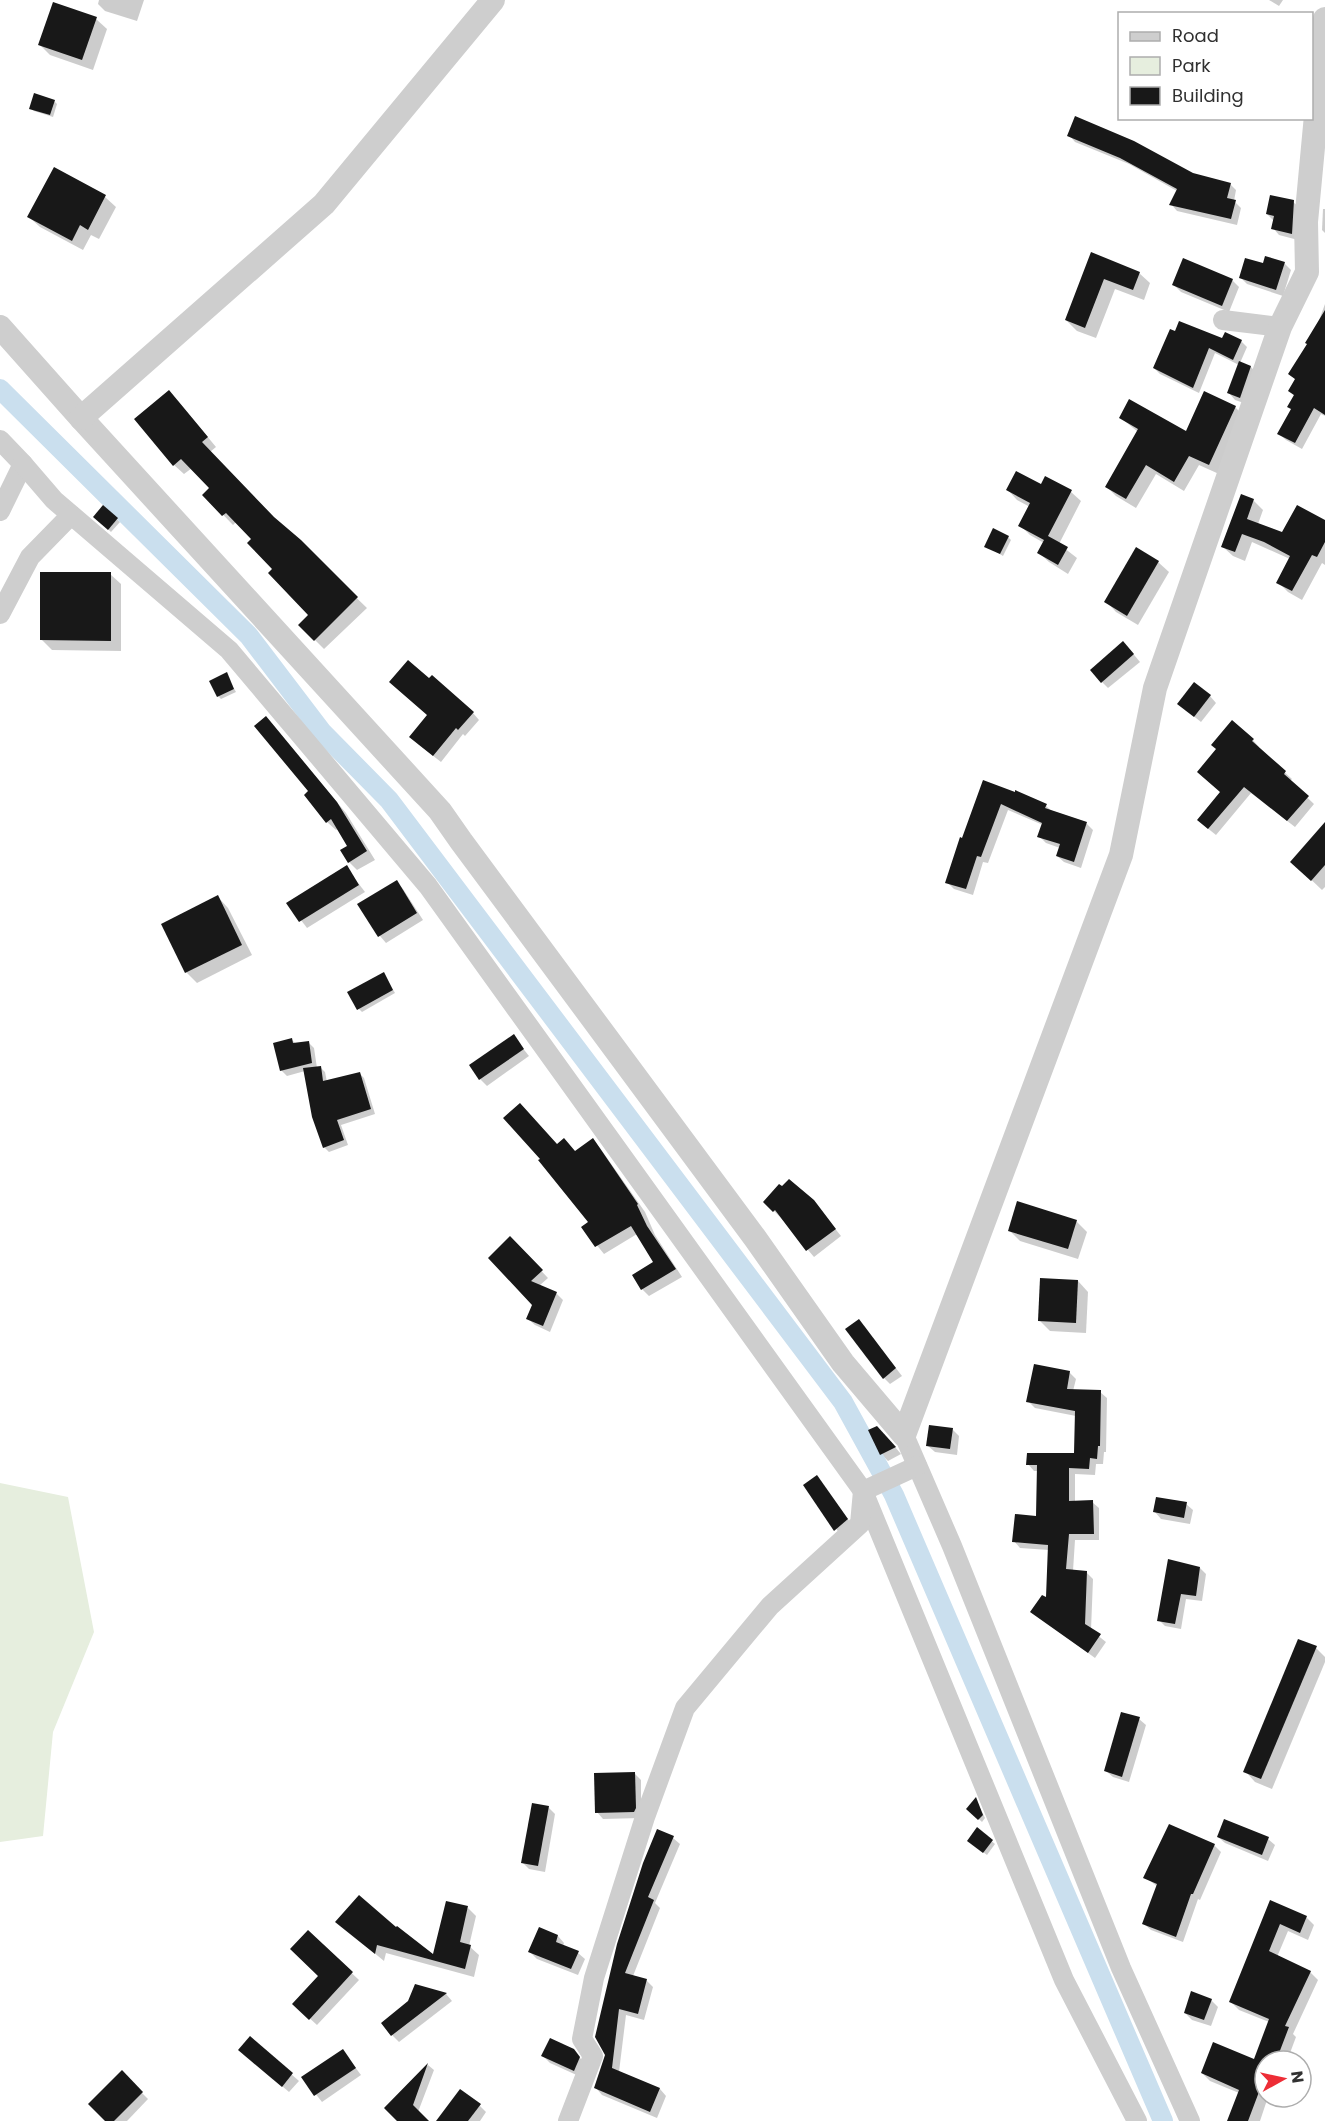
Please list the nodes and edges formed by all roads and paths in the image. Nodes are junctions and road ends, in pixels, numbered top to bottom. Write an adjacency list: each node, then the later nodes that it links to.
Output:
1 (493, 0): 8 (street)
2 (1325, 19): 4 (street)
3 (1325, 253): 4 (street)
4 (1307, 272): 7 (street)
5 (1223, 320): 7 (street)
6 (0, 327): 8 (street)
7 (1280, 327): 14 (street)
8 (81, 418): 14 (street)
9 (0, 440): 10 (street)
10 (23, 464): 11 (street); 12 (street)
11 (0, 511)
12 (71, 515): 13 (street); 16 (street)
13 (0, 614)
14 (904, 1435): 15 (street)
15 (917, 1466): 16 (street); 19 (street)
16 (863, 1491): 17 (street); 18 (street)
17 (568, 2121)
18 (1137, 2121)
19 (1190, 2121)

